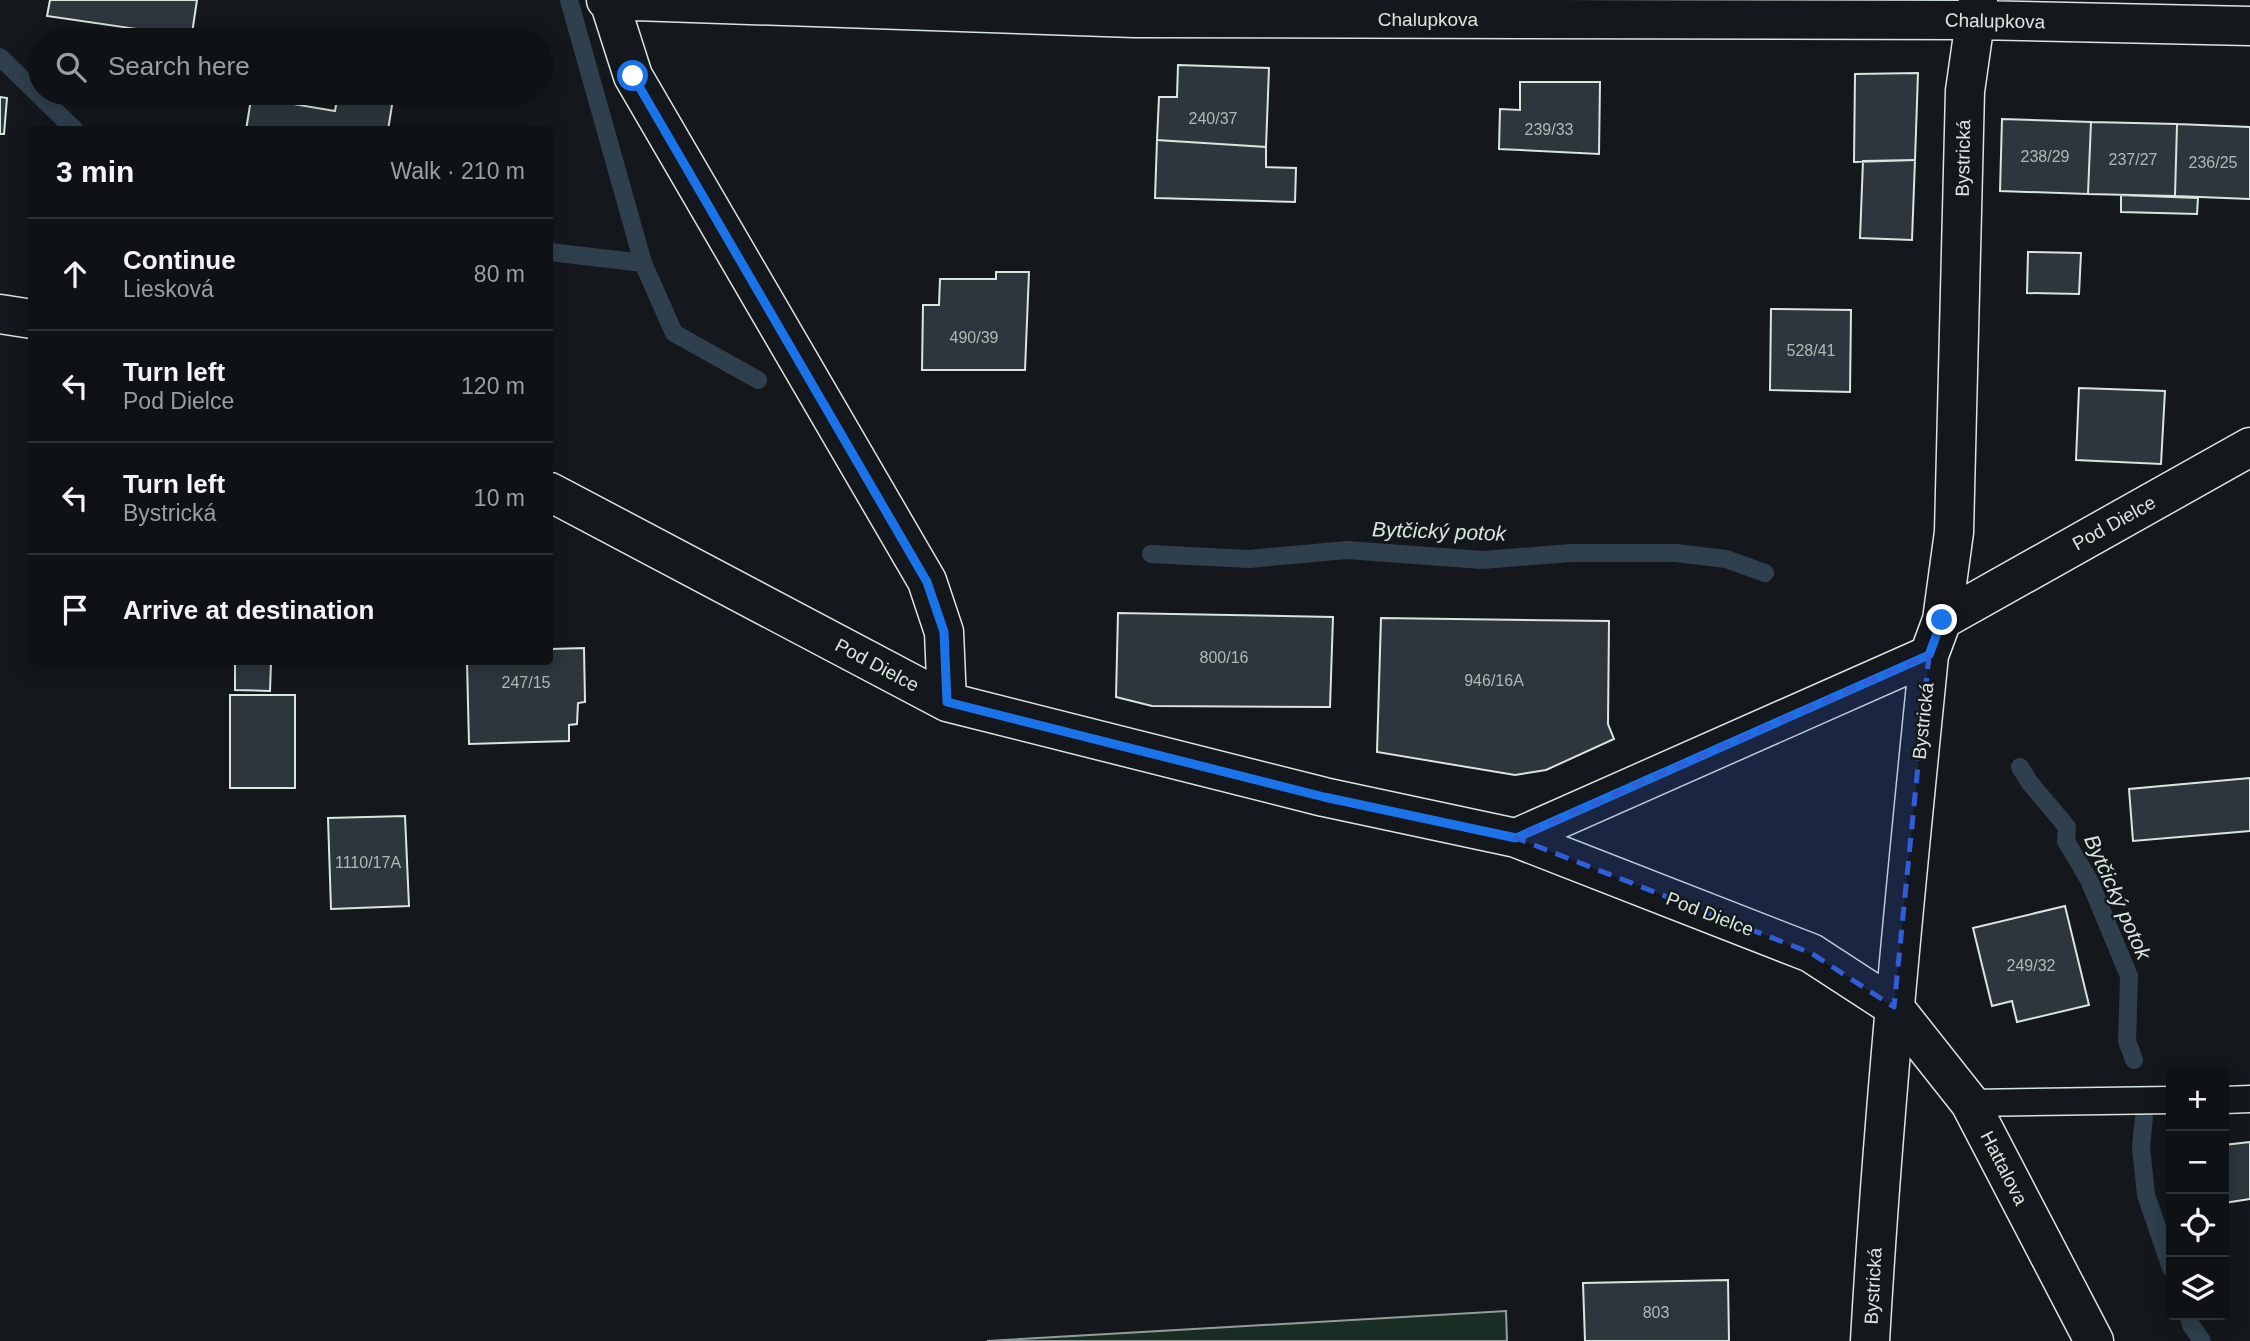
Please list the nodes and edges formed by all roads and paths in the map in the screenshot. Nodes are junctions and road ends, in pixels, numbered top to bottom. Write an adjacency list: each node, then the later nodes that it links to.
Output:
1 (607, 0): 2 (street, Chalupkova); 9 (street)
2 (1977, 10): 3 (street, Chalupkova); 8 (street, Bystrická)
3 (2250, 26)
4 (0, 314): 5 (street)
5 (28, 318)
6 (2250, 447): 8 (street, Pod Dielce)
7 (553, 494): 9 (street, Pod Dielce)
8 (1936, 637): 10 (street, Pod Dielce); 11 (street, Bystrická)
9 (947, 702): 10 (street, Pod Dielce)
10 (1516, 838): 11 (street, Pod Dielce)
11 (1894, 1007): 15 (street, Hattalova); 16 (street, Bystrická)
12 (2250, 1099): 14 (lane)
13 (2166, 1100): 15 (lane)
14 (2229, 1100)
15 (1970, 1103): 17 (street, Hattalova)
16 (1870, 1341)
17 (2094, 1341)

